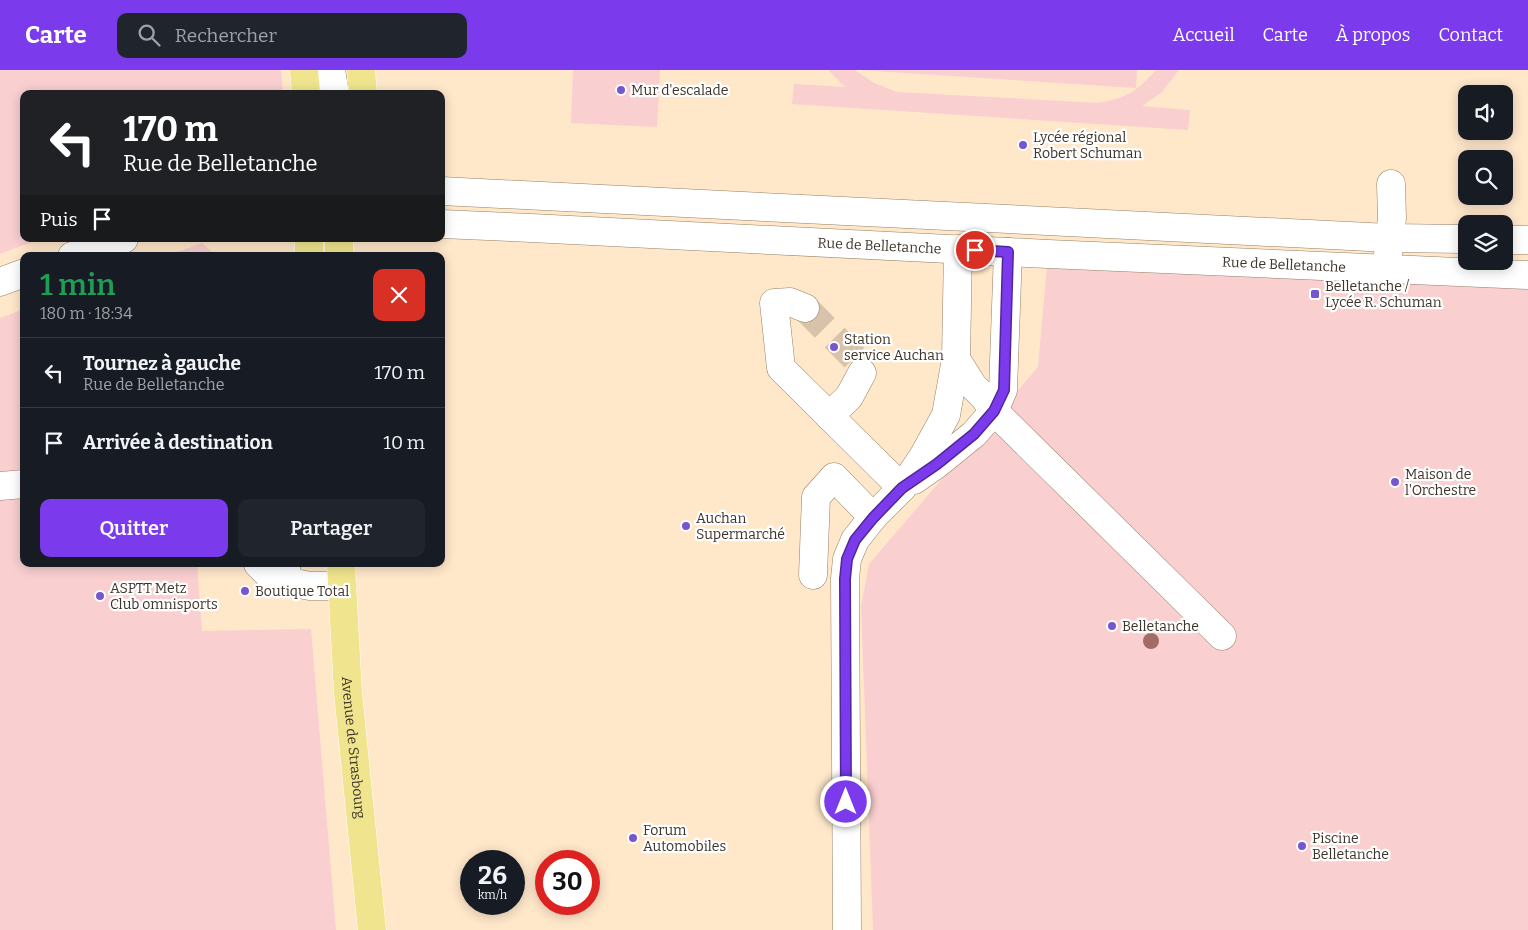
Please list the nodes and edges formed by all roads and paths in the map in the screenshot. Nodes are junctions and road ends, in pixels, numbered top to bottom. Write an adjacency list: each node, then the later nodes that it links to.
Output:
1 (304, 70): 4 (main road)
2 (331, 70): 5 (street)
3 (361, 70): 6 (main road)
4 (306, 90)
5 (334, 90)
6 (363, 90)
7 (1391, 184): 10 (street)
8 (445, 191): 10 (street)
9 (445, 224): 15 (street, Rue de Belletanche)
10 (1389, 238): 11 (street); 18 (street)
11 (1458, 239)
12 (1513, 240): 13 (street)
13 (1528, 240)
14 (115, 242): 16 (street)
15 (958, 250): 17 (street, Rue de Belletanche); 23 (street)
16 (84, 252)
17 (1008, 252): 18 (street, Rue de Belletanche); 25 (street)
18 (1388, 270): 20 (street, Rue de Belletanche)
19 (20, 274): 21 (street)
20 (1528, 275)
21 (0, 282)
22 (805, 308): 26 (street)
23 (956, 359): 25 (street); 29 (street)
24 (862, 373): 26 (street)
25 (994, 411): 29 (street); 35 (street)
26 (829, 416): 29 (street)
27 (20, 484): 28 (street)
28 (0, 486)
29 (902, 488): 30 (street)
30 (873, 518): 34 (street); 37 (street)
31 (261, 567): 32 (street)
32 (287, 573): 33 (street)
33 (342, 575): 36 (main road, Avenue de Strasbourg)
34 (813, 575)
35 (1222, 636)
36 (372, 930)
37 (847, 930)

